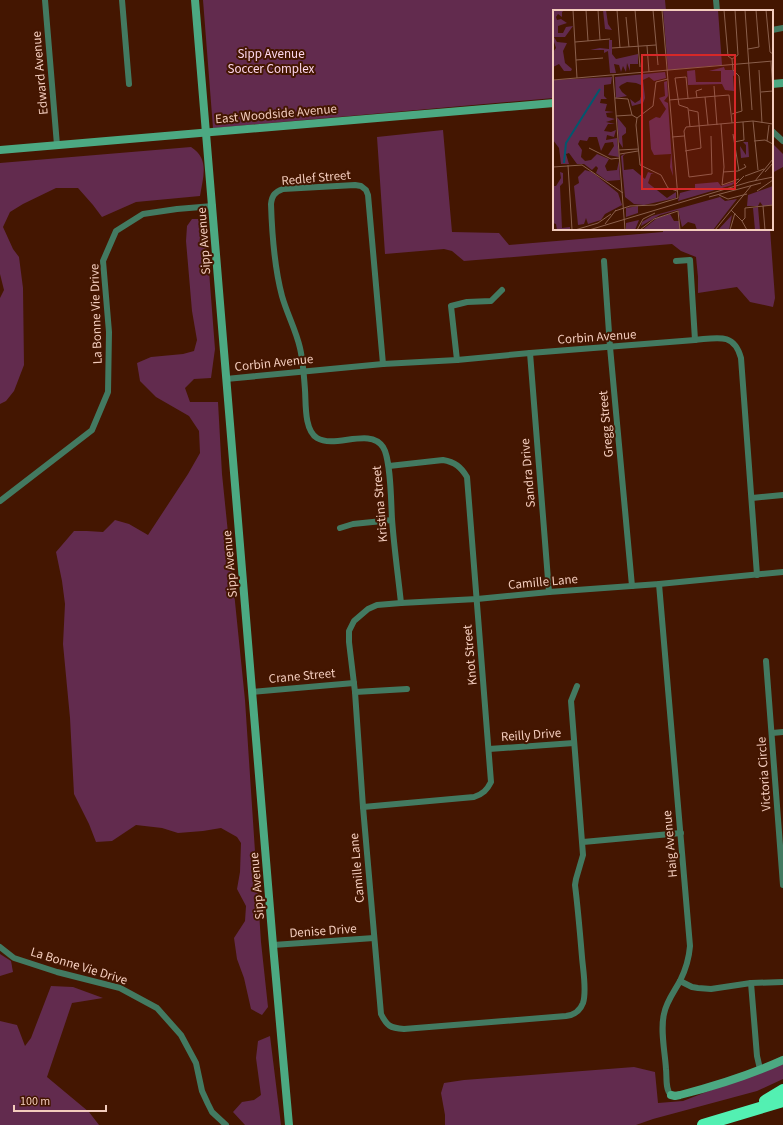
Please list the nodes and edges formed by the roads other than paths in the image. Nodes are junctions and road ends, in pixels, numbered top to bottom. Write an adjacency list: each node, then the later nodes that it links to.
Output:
1 (45, 0): 15 (street, Edward Avenue)
2 (122, 0): 9 (street)
3 (195, 0): 12 (street, Sipp Avenue)
4 (716, 0): 5 (street)
5 (717, 10)
6 (783, 28): 7 (street)
7 (773, 30)
8 (783, 83): 10 (street)
9 (129, 84)
10 (773, 84)
11 (553, 103): 12 (street, East Woodside Avenue)
12 (207, 132): 15 (street, East Woodside Avenue); 17 (street, Sipp Avenue)
13 (773, 132): 14 (street)
14 (783, 141)
15 (57, 145): 16 (street, East Woodside Avenue)
16 (0, 150)
17 (213, 206): 27 (street, Sipp Avenue); 31 (street, La Bonne Vie Drive)
18 (604, 261): 22 (street, Gregg Street)
19 (676, 261): 21 (street)
20 (502, 290): 24 (street)
21 (695, 340): 22 (street, Corbin Avenue); 30 (street, Corbin Avenue)
22 (610, 347): 23 (street, Corbin Avenue); 37 (street, Gregg Street)
23 (530, 353): 24 (street, Corbin Avenue); 38 (street, Sandra Drive)
24 (457, 360): 25 (street, Corbin Avenue)
25 (383, 364): 26 (street, Corbin Avenue); 26 (street, Redlef Street)
26 (303, 371): 27 (street, Corbin Avenue); 28 (street, Kristina Street)
27 (226, 379): 45 (street, Sipp Avenue)
28 (389, 466): 32 (street, Kristina Street); 39 (street, Knot Street)
29 (783, 495): 30 (street)
30 (752, 498): 35 (street, Corbin Avenue)
31 (0, 501)
32 (392, 520): 33 (street); 40 (street, Kristina Street)
33 (340, 528)
34 (783, 572): 35 (street, Camille Lane)
35 (757, 575): 36 (street, Camille Lane)
36 (659, 584): 37 (street, Camille Lane); 52 (street, Haig Avenue)
37 (632, 586): 38 (street, Camille Lane)
38 (549, 592): 39 (street, Camille Lane)
39 (477, 599): 40 (street, Camille Lane); 50 (street, Knot Street)
40 (401, 603): 42 (street, Camille Lane)
41 (766, 661): 48 (street, Victoria Circle)
42 (354, 683): 45 (street, Crane Street); 46 (street, Camille Lane)
43 (577, 686): 49 (street, Camille Lane)
44 (406, 689): 46 (street)
45 (252, 692): 56 (street, Sipp Avenue)
46 (355, 692): 51 (street, Camille Lane)
47 (783, 732): 48 (street)
48 (772, 733): 54 (street, Victoria Circle)
49 (574, 743): 50 (street, Reilly Drive); 53 (street, Camille Lane)
50 (489, 749): 51 (street, Knot Street)
51 (363, 807): 55 (street, Camille Lane)
52 (681, 833): 53 (street); 58 (street, Haig Avenue)
53 (582, 842): 55 (street, Camille Lane)
54 (783, 885)
55 (374, 938): 56 (street, Denise Drive)
56 (274, 945): 68 (street, Sipp Avenue)
57 (0, 946): 67 (street, La Bonne Vie Drive)
58 (680, 981): 60 (street); 64 (street, Haig Avenue)
59 (783, 982): 60 (street)
60 (750, 983): 62 (street)
61 (783, 1060): 62 (street)
62 (760, 1069): 64 (street)
63 (783, 1090): 66 (highway)
64 (671, 1095)
65 (783, 1101): 66 (highway)
66 (740, 1114): 69 (highway)
67 (226, 1125)
68 (290, 1125)
69 (703, 1125)

